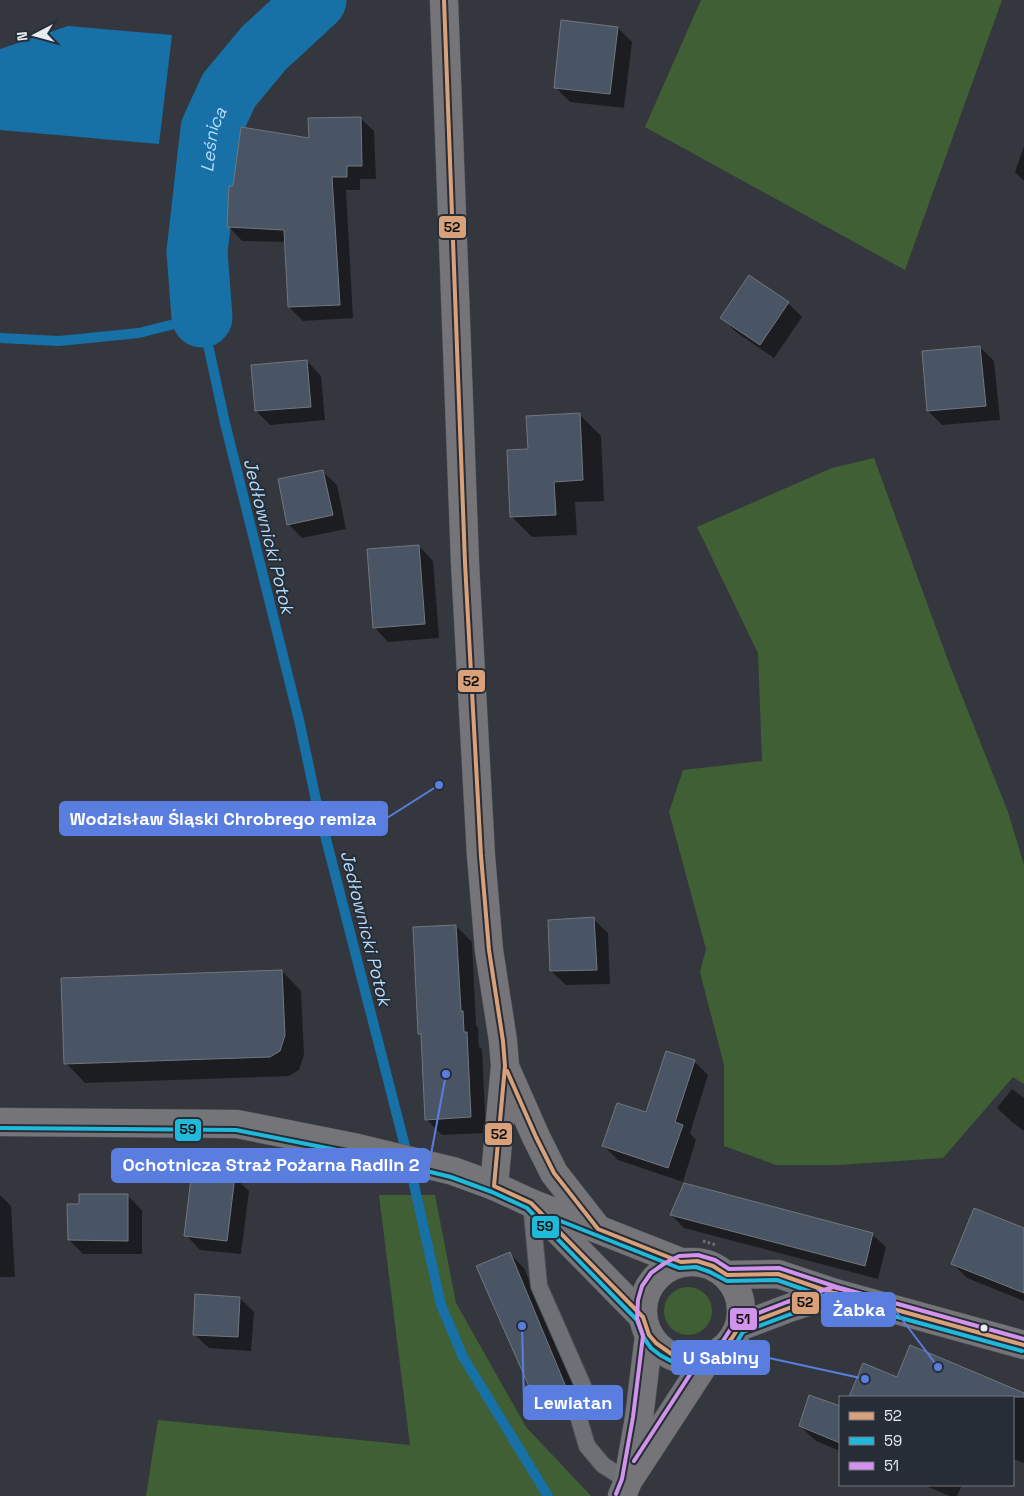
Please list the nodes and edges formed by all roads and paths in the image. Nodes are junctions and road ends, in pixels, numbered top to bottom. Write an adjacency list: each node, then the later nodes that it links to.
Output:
1 (444, 0): 2 (street)
2 (505, 1066): 4 (street); 6 (street)
3 (0, 1122): 4 (street)
4 (494, 1186): 5 (street)
5 (531, 1203): 6 (street); 10 (street); 14 (lane)
6 (598, 1229): 7 (street)
7 (681, 1262): 8 (street); 10 (street)
8 (726, 1275): 9 (street); 11 (street)
9 (835, 1293): 11 (street); 12 (street)
10 (646, 1326): 13 (street); 14 (street)
11 (739, 1327): 13 (street)
12 (1024, 1345)
13 (709, 1357): 14 (street)
14 (625, 1489)

